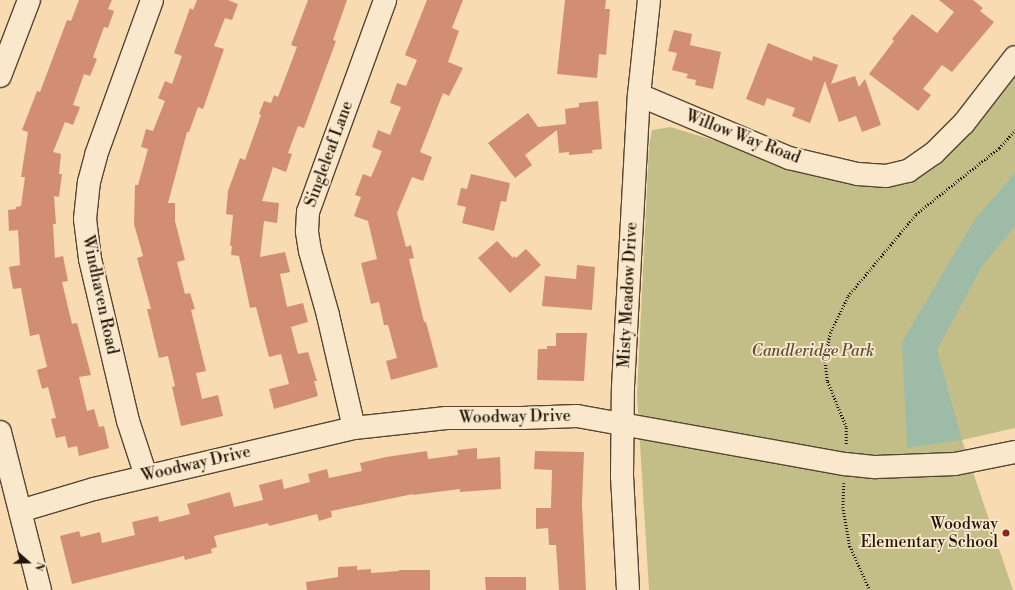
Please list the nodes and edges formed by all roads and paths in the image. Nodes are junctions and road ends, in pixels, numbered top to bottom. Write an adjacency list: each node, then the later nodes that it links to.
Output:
1 (29, 0): 6 (street)
2 (152, 0): 14 (street, Windhaven Road)
3 (385, 0): 10 (street, Singleleaf Lane)
4 (649, 0): 7 (street, Misty Meadow Drive)
5 (1015, 58): 7 (street, Willow Way Road)
6 (0, 76)
7 (639, 95): 9 (street, Misty Meadow Drive)
8 (1015, 130): 13 (path)
9 (624, 423): 10 (street, Woodway Drive); 13 (street, Woodway Drive); 17 (street, Misty Meadow Drive)
10 (354, 428): 14 (street, Woodway Drive)
11 (0, 432): 15 (street)
12 (1015, 452): 13 (street, Woodway Drive)
13 (845, 464): 18 (path)
14 (146, 476): 15 (street, Woodway Drive)
15 (20, 512): 16 (street)
16 (40, 590)
17 (628, 590)
18 (870, 590)

